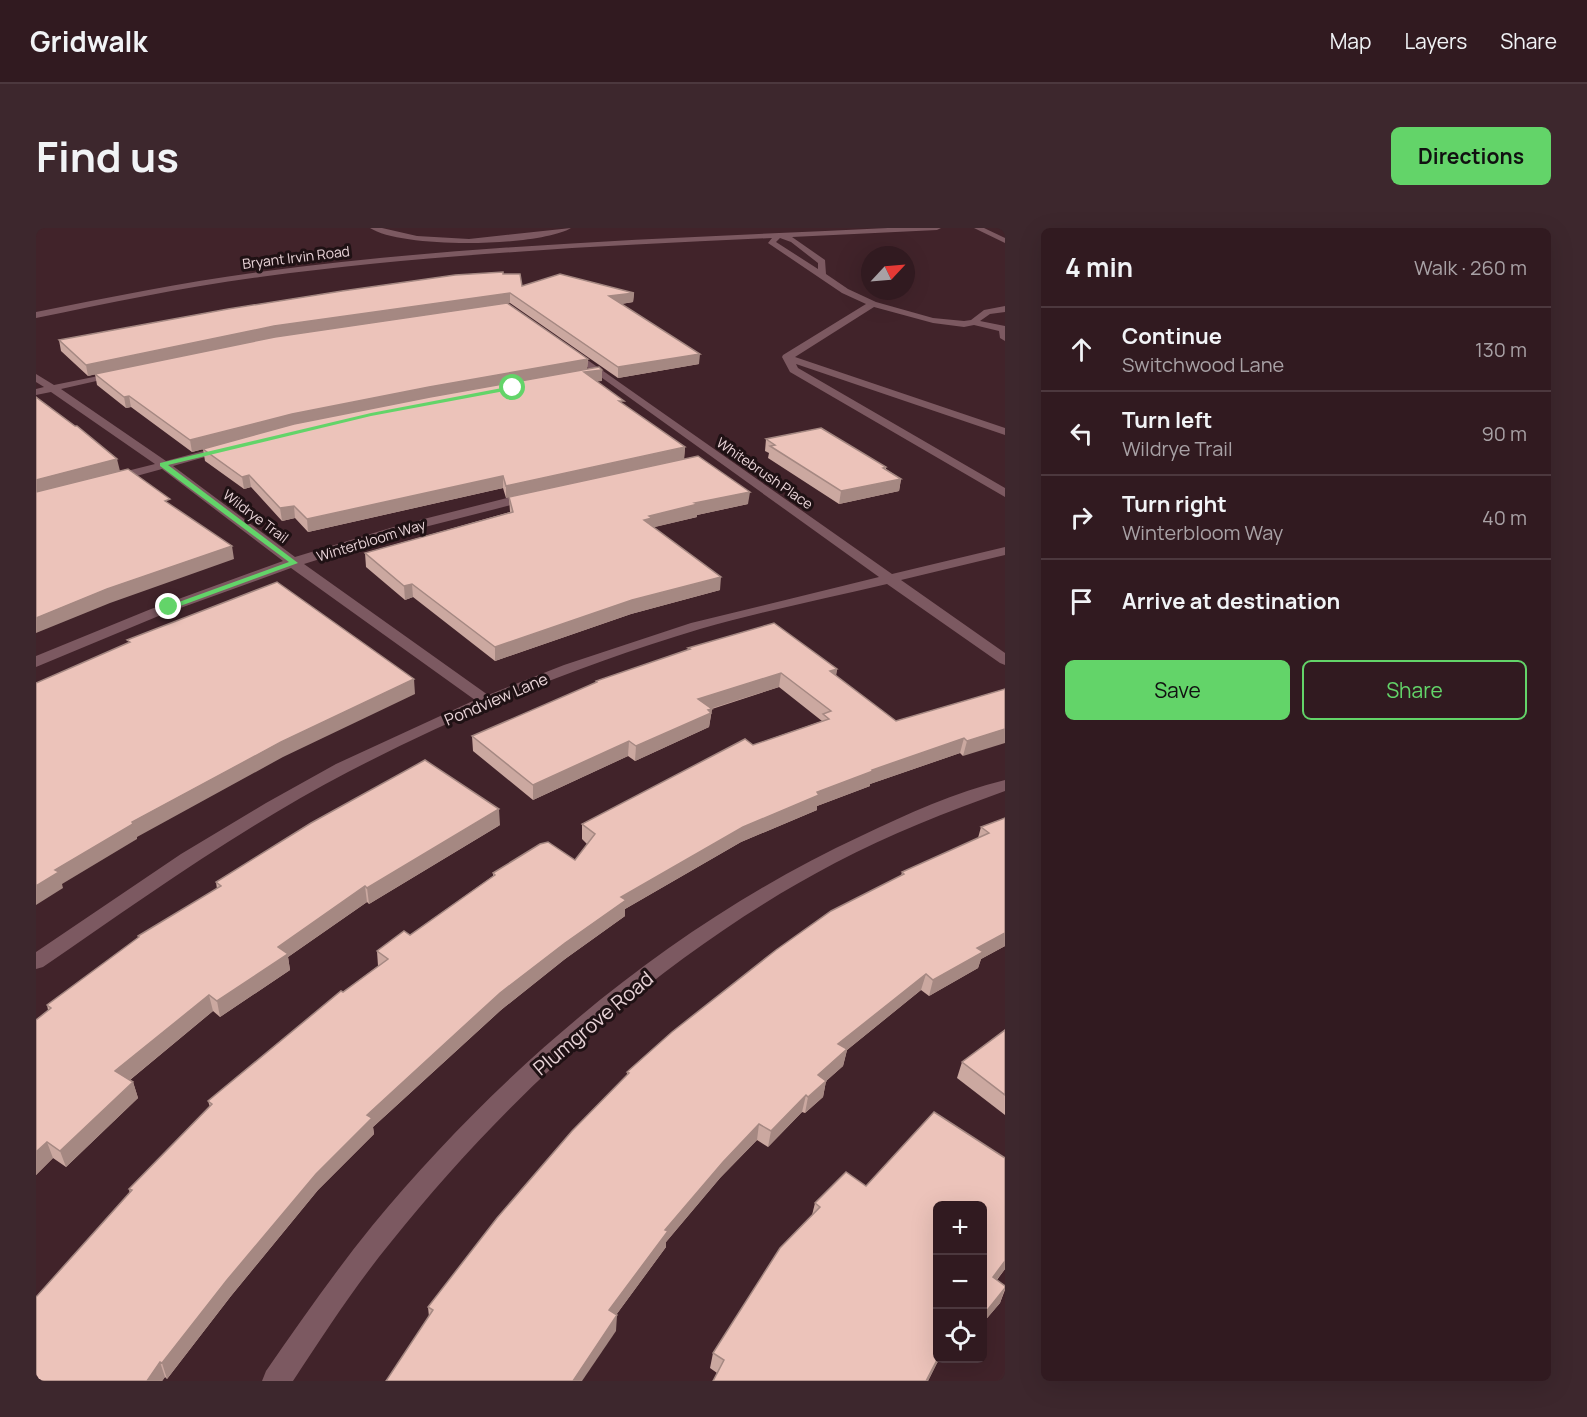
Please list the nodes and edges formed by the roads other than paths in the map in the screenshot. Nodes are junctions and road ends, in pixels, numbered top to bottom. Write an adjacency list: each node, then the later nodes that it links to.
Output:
1 (374, 228): 2 (street)
2 (567, 228)
3 (824, 228): 6 (street, Bryant Irvin Road)
4 (937, 228): 6 (street, Bryant Irvin Road)
5 (978, 228): 7 (street)
6 (774, 233): 8 (street); 9 (street); 13 (street, Bryant Irvin Road)
7 (1005, 242)
8 (805, 249): 9 (street); 10 (street)
9 (781, 250): 10 (street)
10 (822, 275): 11 (street)
11 (873, 304): 14 (street); 18 (street)
12 (1005, 309): 14 (street)
13 (36, 315)
14 (974, 322): 15 (street)
15 (1005, 329): 16 (street)
16 (1005, 338)
17 (557, 341): 25 (street, Whitebrush Place)
18 (787, 357): 23 (street); 30 (street)
19 (133, 370): 21 (street)
20 (36, 377): 21 (street, Wildrye Trail)
21 (53, 387): 22 (street); 27 (street, Wildrye Trail)
22 (36, 392)
23 (1005, 432)
24 (239, 445): 27 (street)
25 (718, 458): 26 (street); 33 (street, Whitebrush Place)
26 (695, 462)
27 (163, 464): 28 (street); 32 (street, Wildrye Trail)
28 (94, 484)
29 (546, 493): 32 (street, Winterbloom Way)
30 (1005, 493)
31 (1005, 551): 33 (street, Pondview Lane)
32 (294, 563): 35 (street, Winterbloom Way); 36 (street, Wildrye Trail)
33 (890, 579): 34 (street, Whitebrush Place); 36 (street, Pondview Lane)
34 (1005, 660)
35 (36, 662)
36 (486, 701): 38 (street, Pondview Lane)
37 (1005, 785): 39 (street, Plumgrove Road)
38 (36, 962)
39 (276, 1381)

